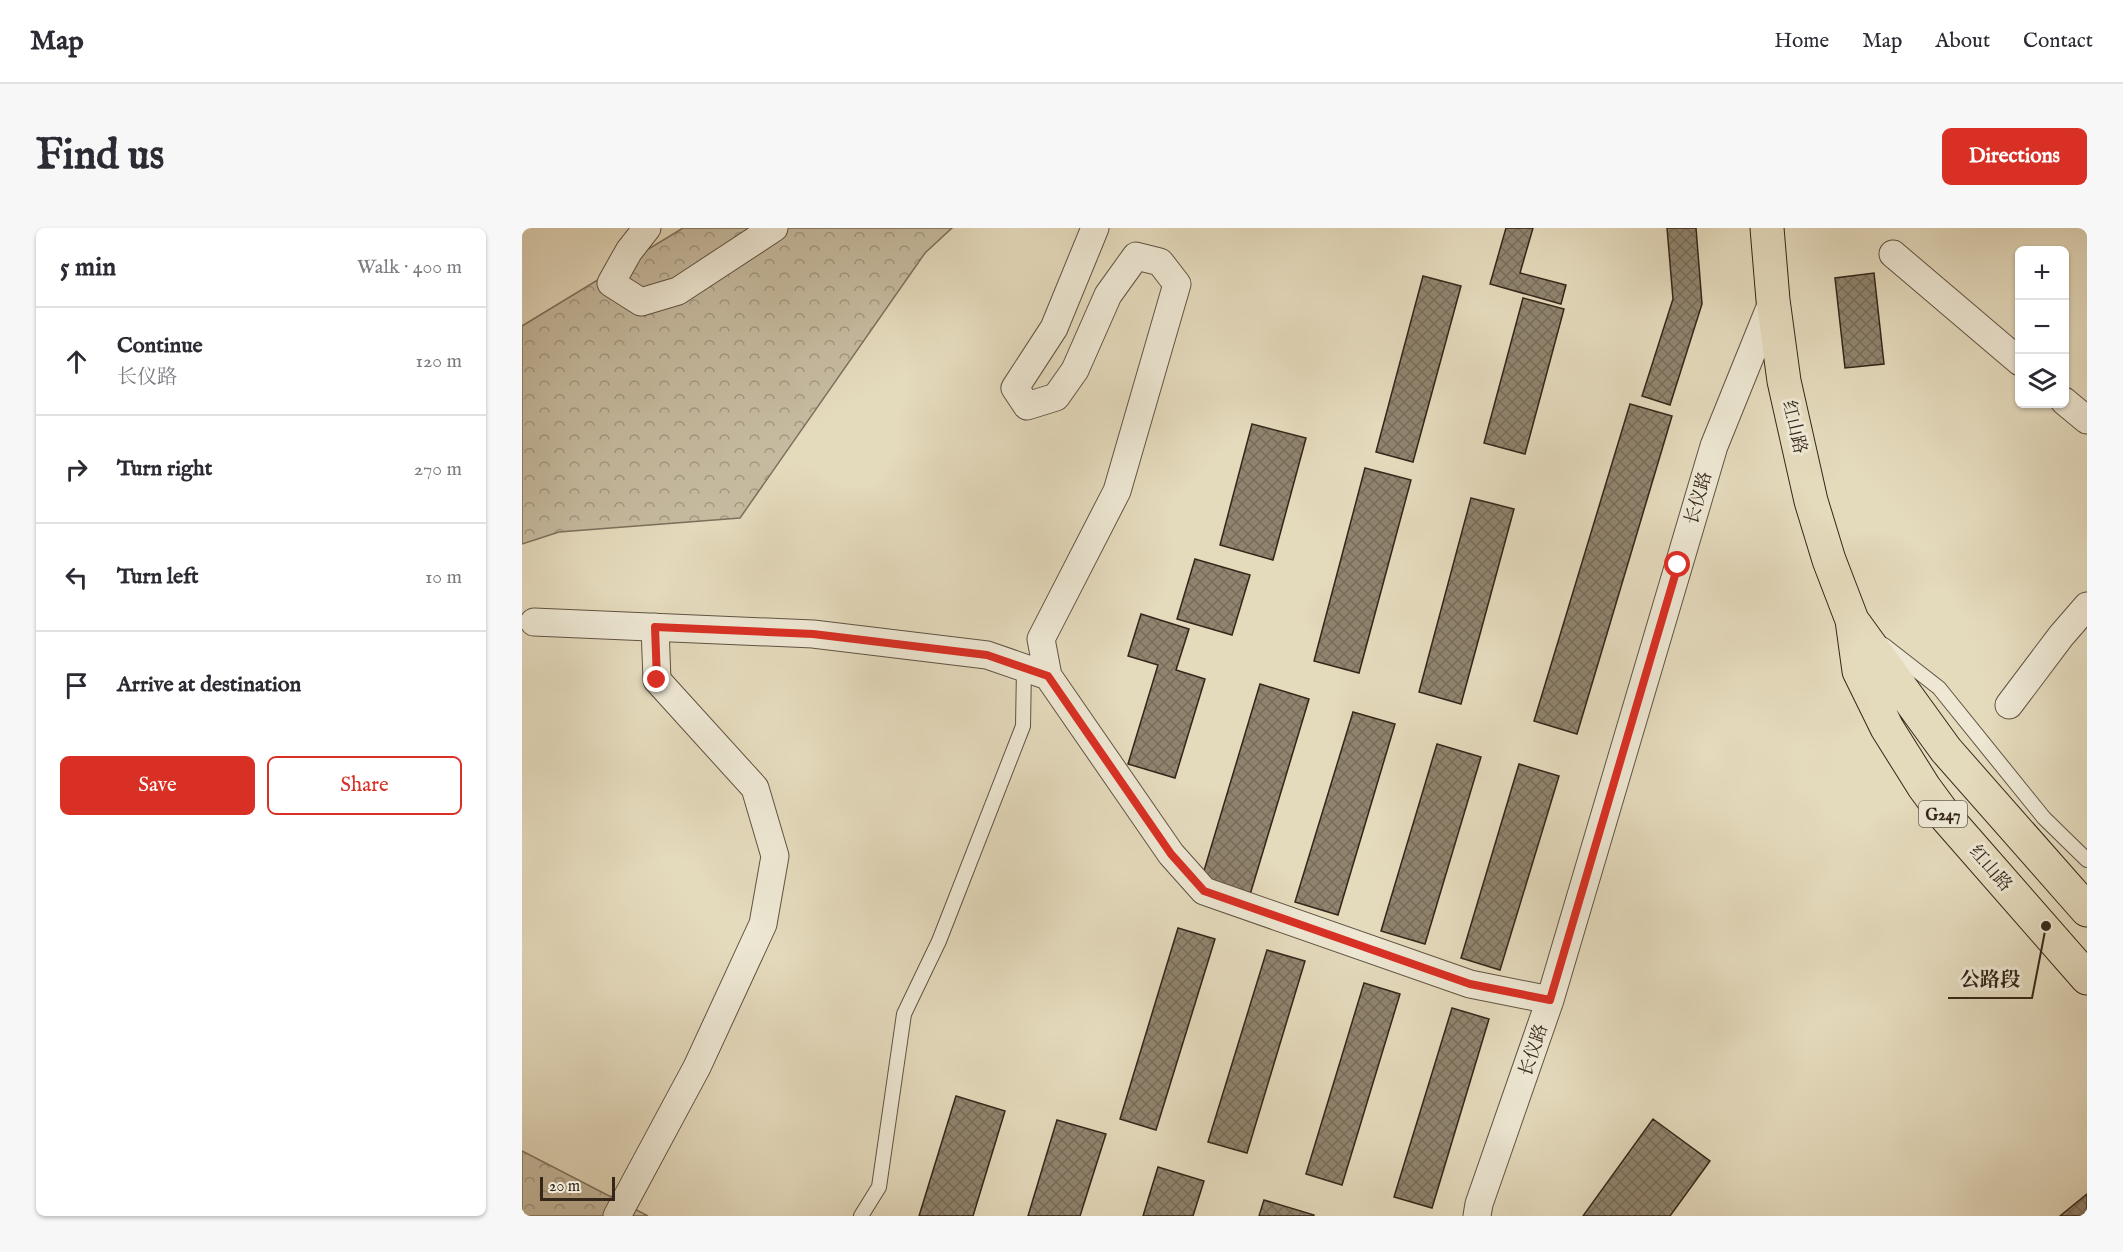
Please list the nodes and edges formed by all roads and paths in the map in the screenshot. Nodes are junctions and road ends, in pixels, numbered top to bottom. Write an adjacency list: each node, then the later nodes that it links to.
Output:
1 (647, 228): 2 (street)
2 (774, 228)
3 (1095, 228): 15 (street)
4 (1751, 228): 7 (highway, 红山路 / G247)
5 (1767, 228): 7 (highway, 红山路 / G247)
6 (1893, 254): 8 (street)
7 (1773, 300): 12 (highway, 红山路 / G247); 20 (street, 长仪路)
8 (2015, 359)
9 (2069, 405): 10 (street)
10 (2087, 420)
11 (2087, 606): 16 (street)
12 (1852, 620): 17 (lane); 18 (highway, 红山路 / G247); 19 (highway, 红山路 / G247)
13 (534, 622): 14 (street)
14 (655, 627): 15 (street); 21 (street)
15 (1036, 672): 20 (street); 22 (lane)
16 (2009, 705)
17 (2087, 860)
18 (2087, 910)
19 (2087, 978)
20 (1550, 1000): 23 (street, 长仪路)
21 (617, 1216)
22 (861, 1216)
23 (1477, 1216)

